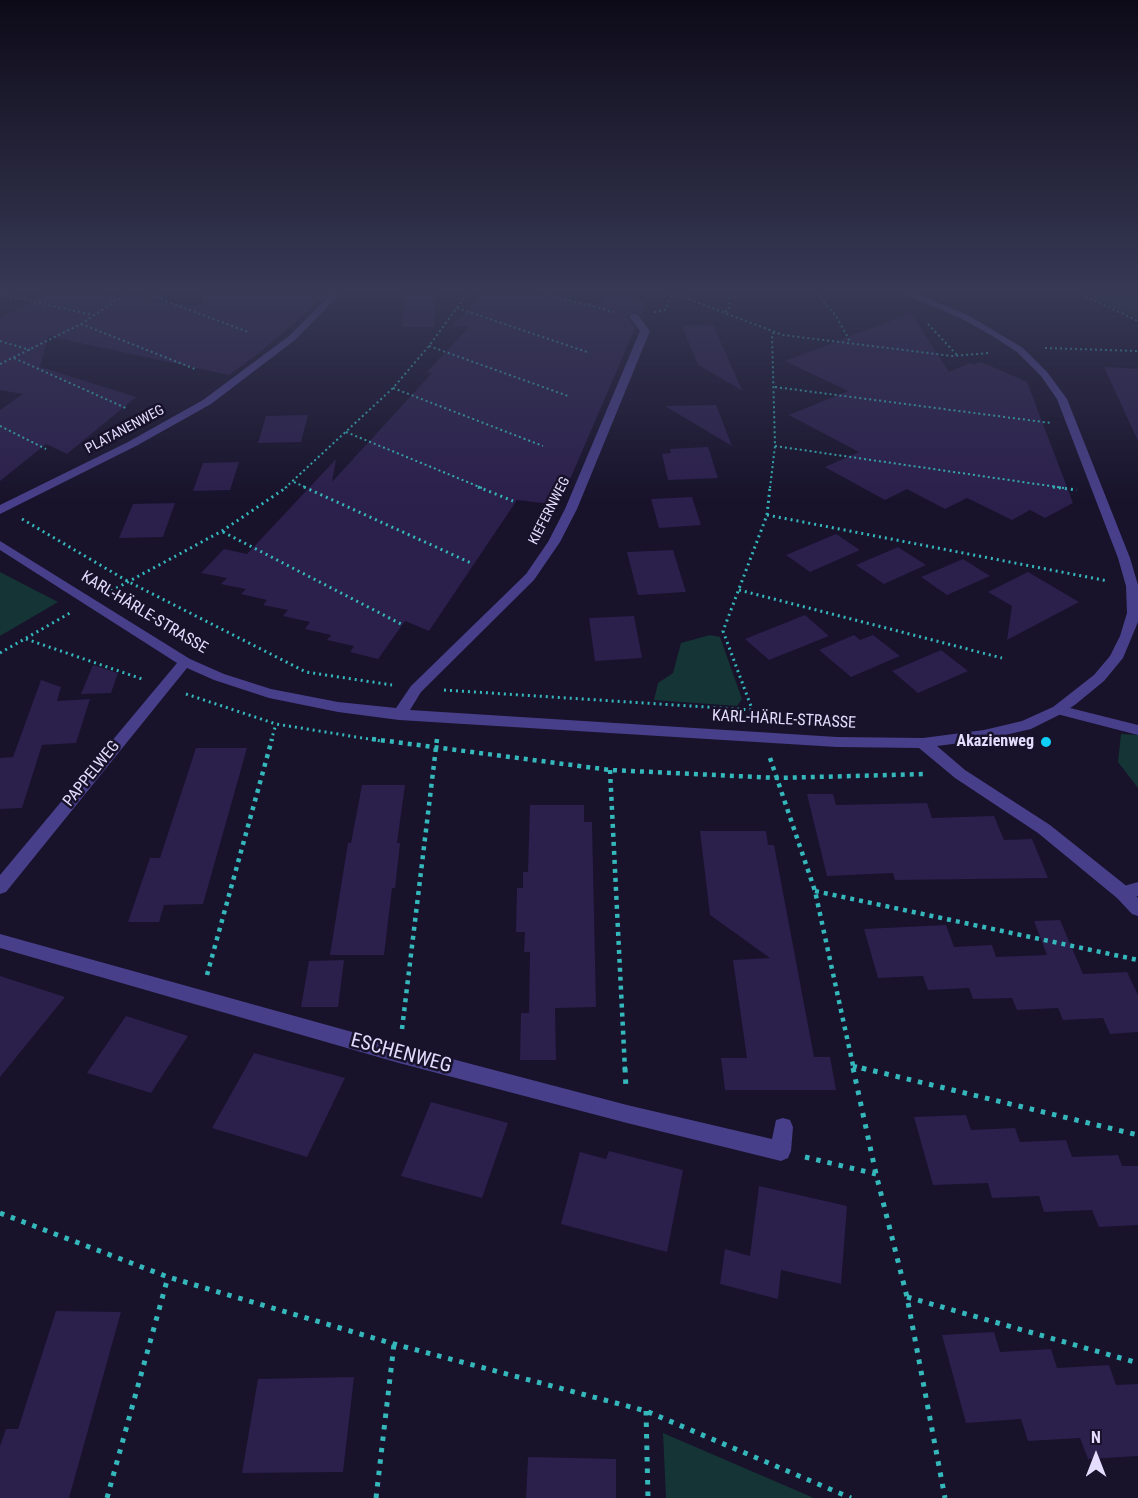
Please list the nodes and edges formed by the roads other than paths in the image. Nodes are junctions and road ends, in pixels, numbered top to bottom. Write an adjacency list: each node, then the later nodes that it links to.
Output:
1 (259, 364): 4 (street, PLATANENWEG)
2 (631, 364): 8 (street, KIEFERNWEG)
3 (1034, 364): 7 (street, KARL-HÄRLE-STRASSE)
4 (2, 509)
5 (0, 545): 6 (street, KARL-HÄRLE-STRASSE)
6 (185, 662): 8 (street, KARL-HÄRLE-STRASSE); 11 (street, PAPPELWEG)
7 (1058, 710): 9 (street); 10 (street, KARL-HÄRLE-STRASSE)
8 (399, 715): 10 (street, KARL-HÄRLE-STRASSE)
9 (1138, 730)
10 (923, 743): 12 (street)
11 (0, 887)
12 (1131, 891): 13 (street)
13 (1138, 909)
14 (0, 941): 15 (street, ESCHENWEG)
15 (783, 1127)

